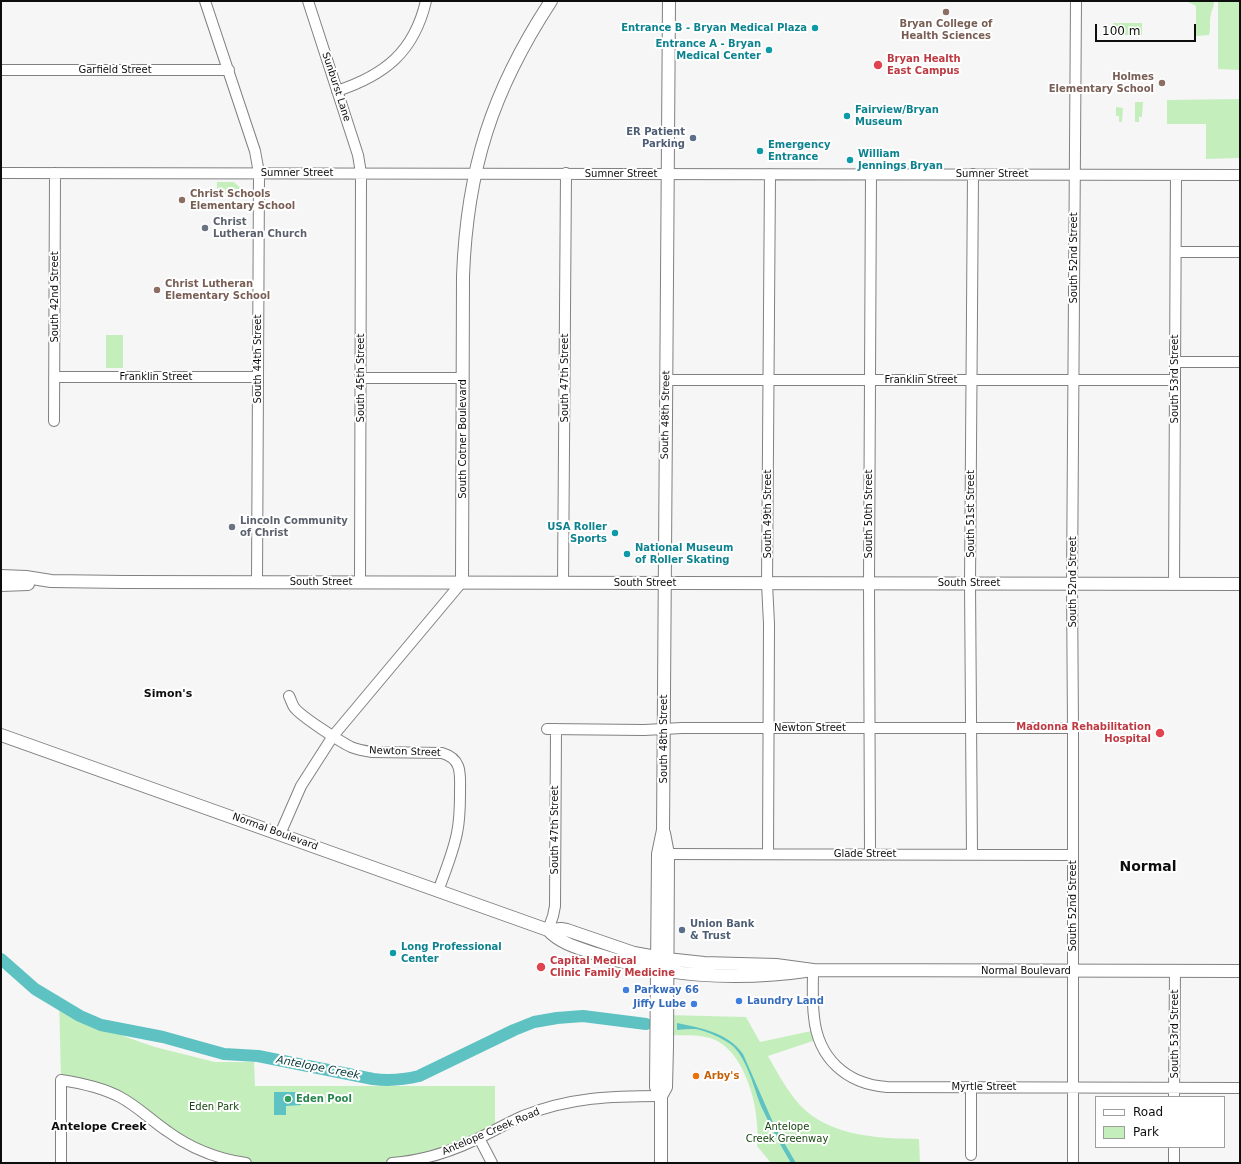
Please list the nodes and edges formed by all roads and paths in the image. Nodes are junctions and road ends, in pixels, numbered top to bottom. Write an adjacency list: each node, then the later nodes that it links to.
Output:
1 (205, 1): 8 (street, South 44th Street)
2 (308, 1): 9 (street, Sunburst Lane)
3 (426, 1): 9 (street)
4 (550, 1): 14 (main road, South Cotner Boulevard)
5 (669, 1): 16 (main road, South 48th Street)
6 (1076, 1): 20 (street, South 52nd Street)
7 (1, 70): 8 (street, Garfield Street)
8 (229, 70): 12 (street, South 44th Street)
9 (337, 91): 13 (street, Sunburst Lane)
10 (1, 173): 11 (street, Sumner Street)
11 (55, 173): 12 (street, Sumner Street); 27 (street, South 42nd Street)
12 (259, 173): 13 (street, Sumner Street); 28 (street, South 44th Street)
13 (361, 173): 14 (street, Sumner Street); 29 (street, South 45th Street)
14 (475, 173): 15 (street, Sumner Street); 30 (main road, South Cotner Boulevard)
15 (566, 173): 16 (street, Sumner Street); 43 (street, South 47th Street)
16 (668, 174): 17 (street, Sumner Street); 31 (main road, South 48th Street)
17 (770, 174): 18 (street, Sumner Street); 32 (street, South 49th Street)
18 (872, 174): 19 (street, Sumner Street); 33 (street, South 50th Street)
19 (973, 174): 20 (street, Sumner Street); 34 (street, South 51st Street)
20 (1075, 174): 21 (street, Sumner Street); 35 (street, South 52nd Street)
21 (1176, 175): 22 (street, Sumner Street); 23 (street, South 53rd Street)
22 (1240, 175)
23 (1176, 252): 24 (street); 25 (street, South 53rd Street)
24 (1240, 252)
25 (1175, 362): 26 (street); 36 (street, South 53rd Street)
26 (1240, 362)
27 (54, 377): 28 (street, Franklin Street); 37 (street, South 42nd Street)
28 (258, 378): 40 (street, South 44th Street)
29 (361, 378): 30 (street); 41 (street, South 45th Street)
30 (463, 378): 42 (main road, South Cotner Boulevard)
31 (666, 380): 32 (street, Franklin Street); 44 (main road, South 48th Street)
32 (768, 380): 33 (street, Franklin Street); 45 (street, South 49th Street)
33 (870, 380): 34 (street, Franklin Street); 46 (street, South 50th Street)
34 (972, 380): 35 (street, Franklin Street); 47 (street, South 51st Street)
35 (1074, 380): 36 (street, Franklin Street); 48 (street, South 52nd Street)
36 (1175, 380): 49 (street, South 53rd Street)
37 (54, 421)
38 (1, 576): 39 (main road, South Street)
39 (51, 581): 40 (main road, South Street); 51 (main road, South Street)
40 (258, 582): 41 (main road, South Street)
41 (360, 582): 42 (main road, South Street)
42 (462, 582): 43 (main road, South Street); 60 (street)
43 (563, 583): 44 (main road, South Street)
44 (665, 583): 45 (main road, South Street); 53 (main road, South 48th Street)
45 (767, 583): 46 (main road, South Street); 54 (street, South 49th Street)
46 (869, 583): 47 (main road, South Street); 55 (street, South 50th Street)
47 (970, 583): 48 (main road, South Street); 56 (street, South 51st Street)
48 (1072, 584): 49 (main road, South Street); 57 (street, South 52nd Street)
49 (1174, 584): 50 (main road, South Street)
50 (1240, 584)
51 (1, 585)
52 (289, 696): 60 (street, Newton Street)
53 (664, 728): 54 (street, Newton Street); 58 (street, Newton Street); 62 (main road, South 48th Street)
54 (768, 728): 55 (street, Newton Street); 63 (street, South 49th Street)
55 (870, 728): 56 (street, Newton Street); 64 (street, South 50th Street)
56 (972, 728): 57 (street, Newton Street); 65 (street, South 51st Street)
57 (1073, 728): 66 (street, South 52nd Street)
58 (551, 729): 68 (street, South 47th Street)
59 (1, 735): 61 (main road, Normal Boulevard)
60 (333, 736): 61 (street); 67 (street, Newton Street)
61 (280, 834): 67 (main road, Normal Boulevard)
62 (663, 854): 63 (street, Glade Street); 69 (main road, South 48th Street)
63 (768, 854): 64 (street, Glade Street)
64 (870, 854): 65 (street, Glade Street)
65 (972, 854): 66 (street, Glade Street)
66 (1073, 854): 72 (street, South 52nd Street)
67 (438, 891): 68 (main road, Normal Boulevard)
68 (548, 930): 69 (main road, Normal Boulevard); 71 (main road, Normal Boulevard)
69 (662, 959): 70 (main road, Normal Boulevard); 71 (main road, South 48th Street)
70 (813, 970): 71 (main road, Normal Boulevard); 72 (main road, Normal Boulevard); 75 (street, Myrtle Street)
71 (662, 971): 79 (main road, South 48th Street)
72 (1072, 971): 73 (main road, Normal Boulevard); 76 (street, South 52nd Street)
73 (1175, 971): 74 (main road, Normal Boulevard); 78 (street, South 53rd Street)
74 (1240, 971)
75 (971, 1087): 76 (street, Myrtle Street); 82 (street)
76 (1073, 1087): 78 (street, Myrtle Street); 90 (street, South 52nd Street)
77 (1240, 1088): 78 (street, Myrtle Street)
78 (1174, 1092)
79 (661, 1096): 80 (street, Antelope Creek Road); 89 (main road, South 48th Street)
80 (479, 1138): 84 (street, Antelope Creek Road); 88 (street)
81 (1174, 1148): 91 (street)
82 (971, 1155)
83 (208, 1158): 85 (street); 86 (street)
84 (405, 1162): 87 (street, Antelope Creek Road)
85 (61, 1163)
86 (246, 1163)
87 (392, 1163)
88 (492, 1163)
89 (661, 1163)
90 (1073, 1163)
91 (1174, 1163)

